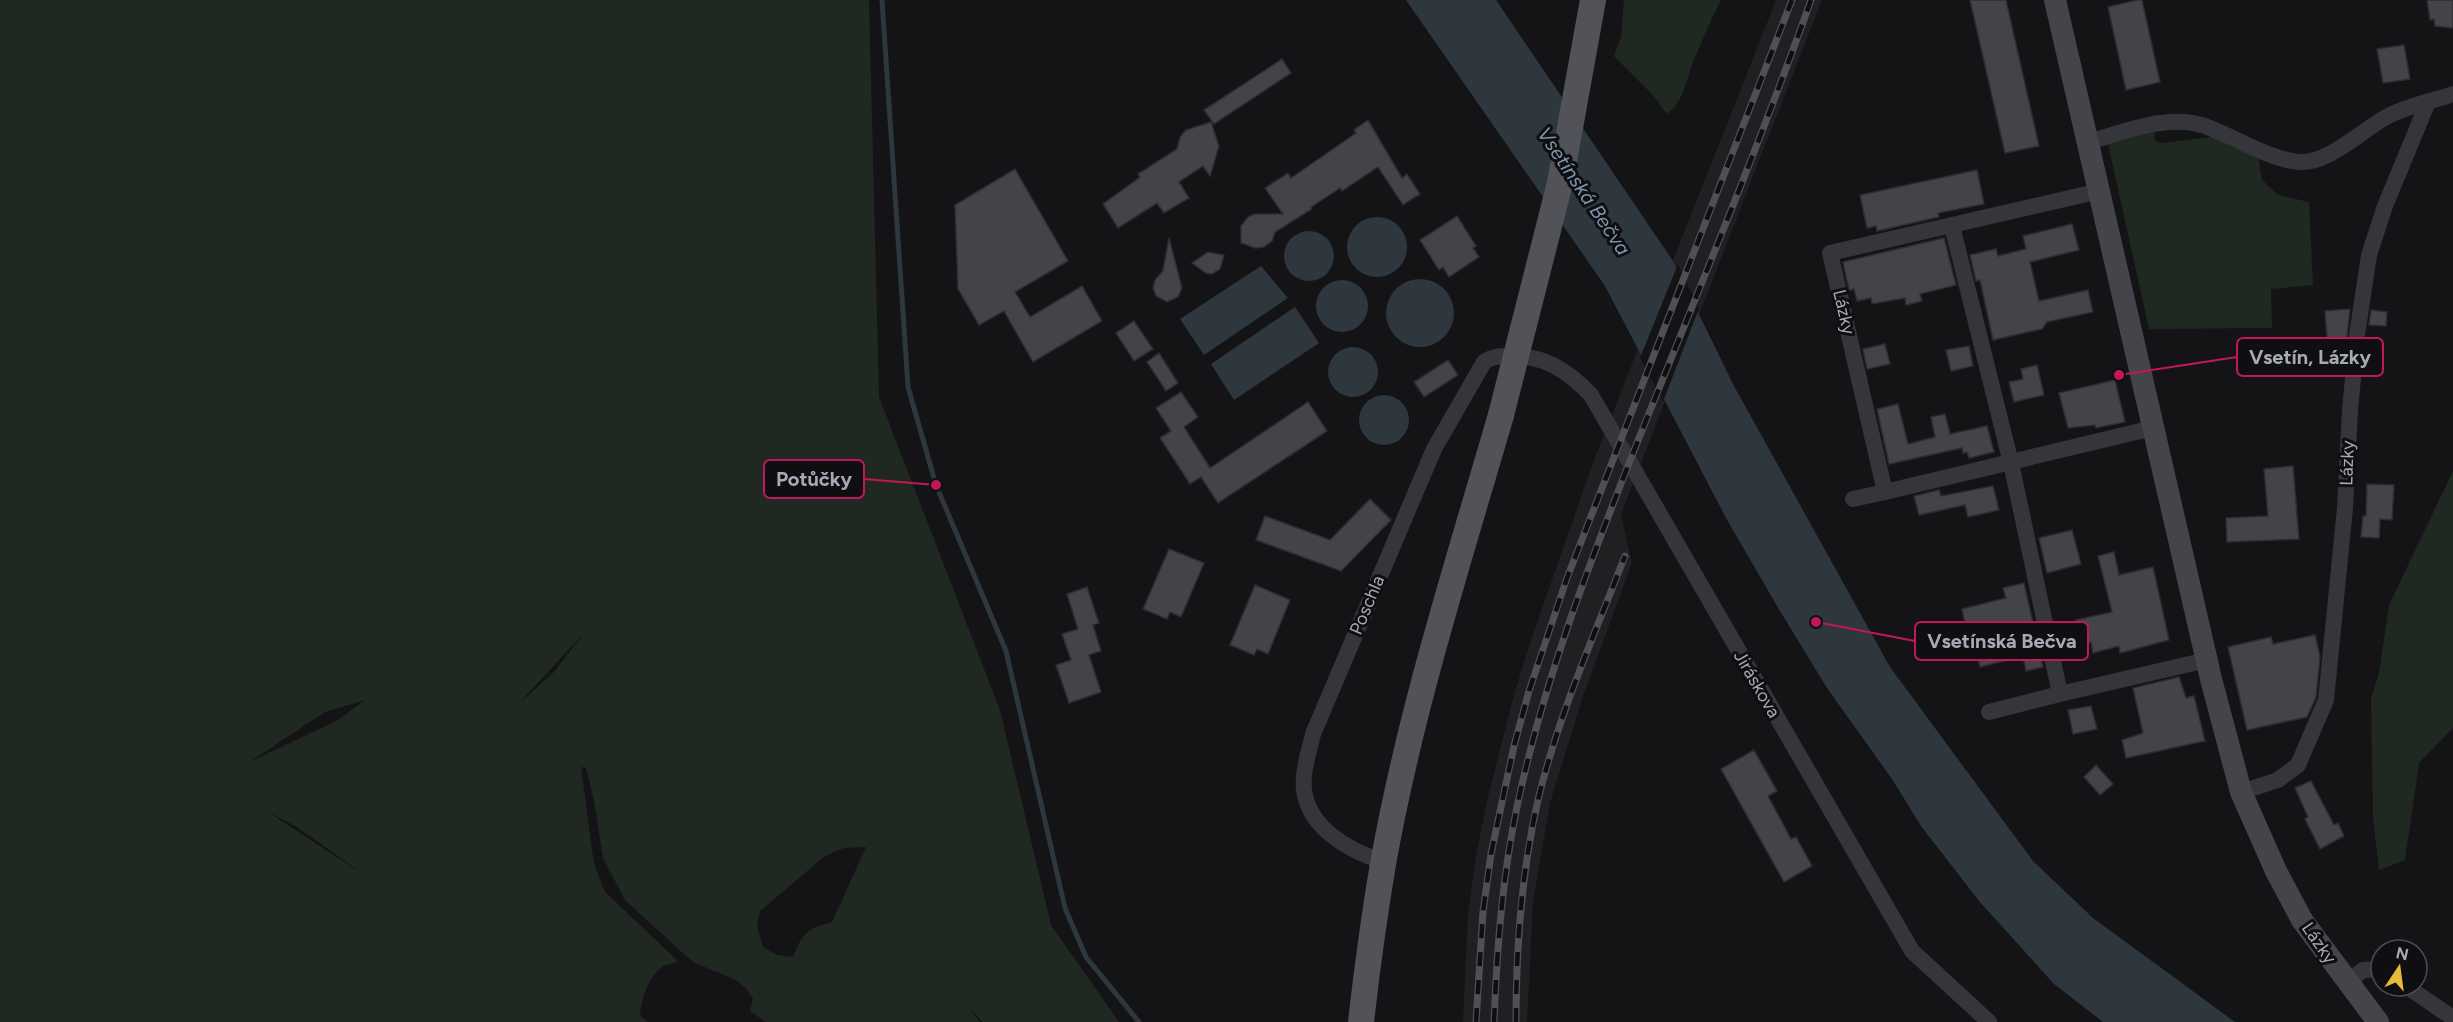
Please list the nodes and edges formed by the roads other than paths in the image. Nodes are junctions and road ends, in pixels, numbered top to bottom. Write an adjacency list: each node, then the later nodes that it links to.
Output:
1 (1593, 0): 17 (main road, bridge)
2 (2055, 0): 5 (street, Lázky)
3 (2453, 94): 4 (street)
4 (2428, 102): 5 (street); 16 (street, Lázky)
5 (2089, 142): 6 (street, Lázky)
6 (2100, 191): 7 (street, Lázky); 9 (street, Lázky)
7 (1952, 226): 10 (street); 11 (street, Lázky)
8 (1522, 356): 17 (street, Poschla); 23 (street, Jiráskova)
9 (2153, 428): 10 (street); 13 (street, Lázky)
10 (2011, 463): 11 (street); 14 (street)
11 (1885, 492): 12 (street)
12 (1852, 499)
13 (2207, 660): 14 (street); 16 (street, Lázky)
14 (2060, 694): 15 (street)
15 (1989, 712)
16 (2241, 792): 19 (street, Lázky)
17 (1384, 862): 22 (main road)
18 (2369, 970): 19 (street)
19 (2347, 983): 24 (street, Lázky)
20 (2424, 998): 21 (street)
21 (2453, 1018)
22 (1361, 1022)
23 (1989, 1022)
24 (2378, 1022)

